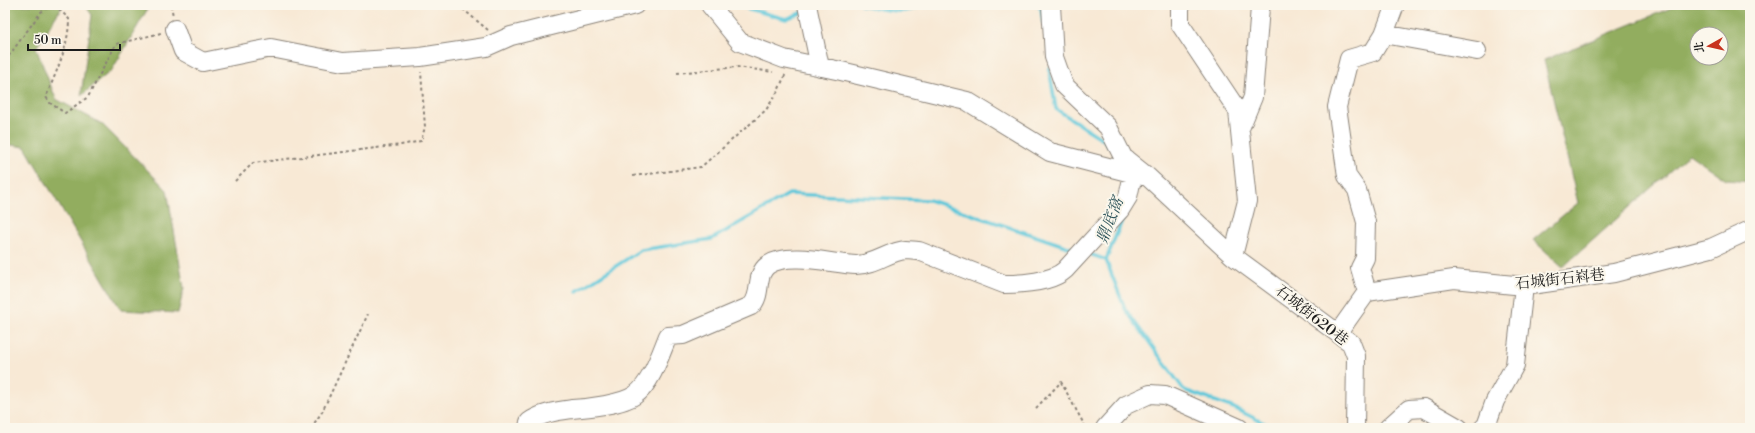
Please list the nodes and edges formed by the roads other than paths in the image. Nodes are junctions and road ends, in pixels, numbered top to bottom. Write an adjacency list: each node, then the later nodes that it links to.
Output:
1 (635, 5): 8 (street)
2 (807, 5): 11 (street)
3 (1051, 5): 13 (street, 石城街620巷)
4 (1180, 5): 12 (street)
5 (1262, 5): 12 (street)
6 (1395, 5): 9 (street)
7 (709, 6): 11 (street)
8 (175, 29)
9 (1384, 34): 10 (street); 17 (street)
10 (1477, 51)
11 (820, 67): 13 (street)
12 (1240, 128): 15 (street)
13 (1140, 176): 15 (street, 石城街620巷); 19 (street)
14 (1750, 230): 16 (street, 石城街石嵙巷)
15 (1238, 260): 18 (street, 石城街620巷)
16 (1524, 286): 17 (street, 石城街石嵙巷); 25 (street)
17 (1367, 292): 18 (street)
18 (1338, 333): 22 (street, 石城街620巷)
19 (528, 428)
20 (1105, 428): 21 (street)
21 (1238, 428)
22 (1355, 428)
23 (1388, 428): 24 (street)
24 (1459, 428)
25 (1483, 428)

